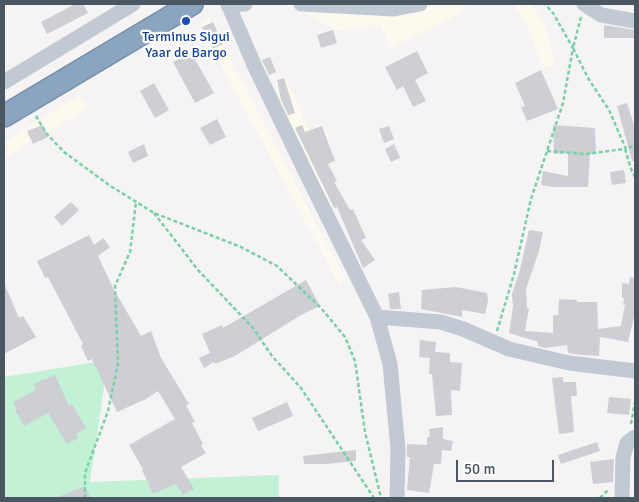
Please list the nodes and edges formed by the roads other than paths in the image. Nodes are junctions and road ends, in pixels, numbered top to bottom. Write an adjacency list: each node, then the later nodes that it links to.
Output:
1 (133, 4): 8 (street)
2 (192, 4): 11 (highway)
3 (228, 4): 4 (street); 12 (street)
4 (245, 4)
5 (301, 4): 6 (street)
6 (420, 4)
7 (584, 4): 9 (street)
8 (116, 8): 10 (street)
9 (635, 20)
10 (4, 82)
11 (4, 116)
12 (377, 316): 13 (street); 15 (street)
13 (635, 371)
14 (635, 437): 16 (street)
15 (397, 498)
16 (622, 498)

